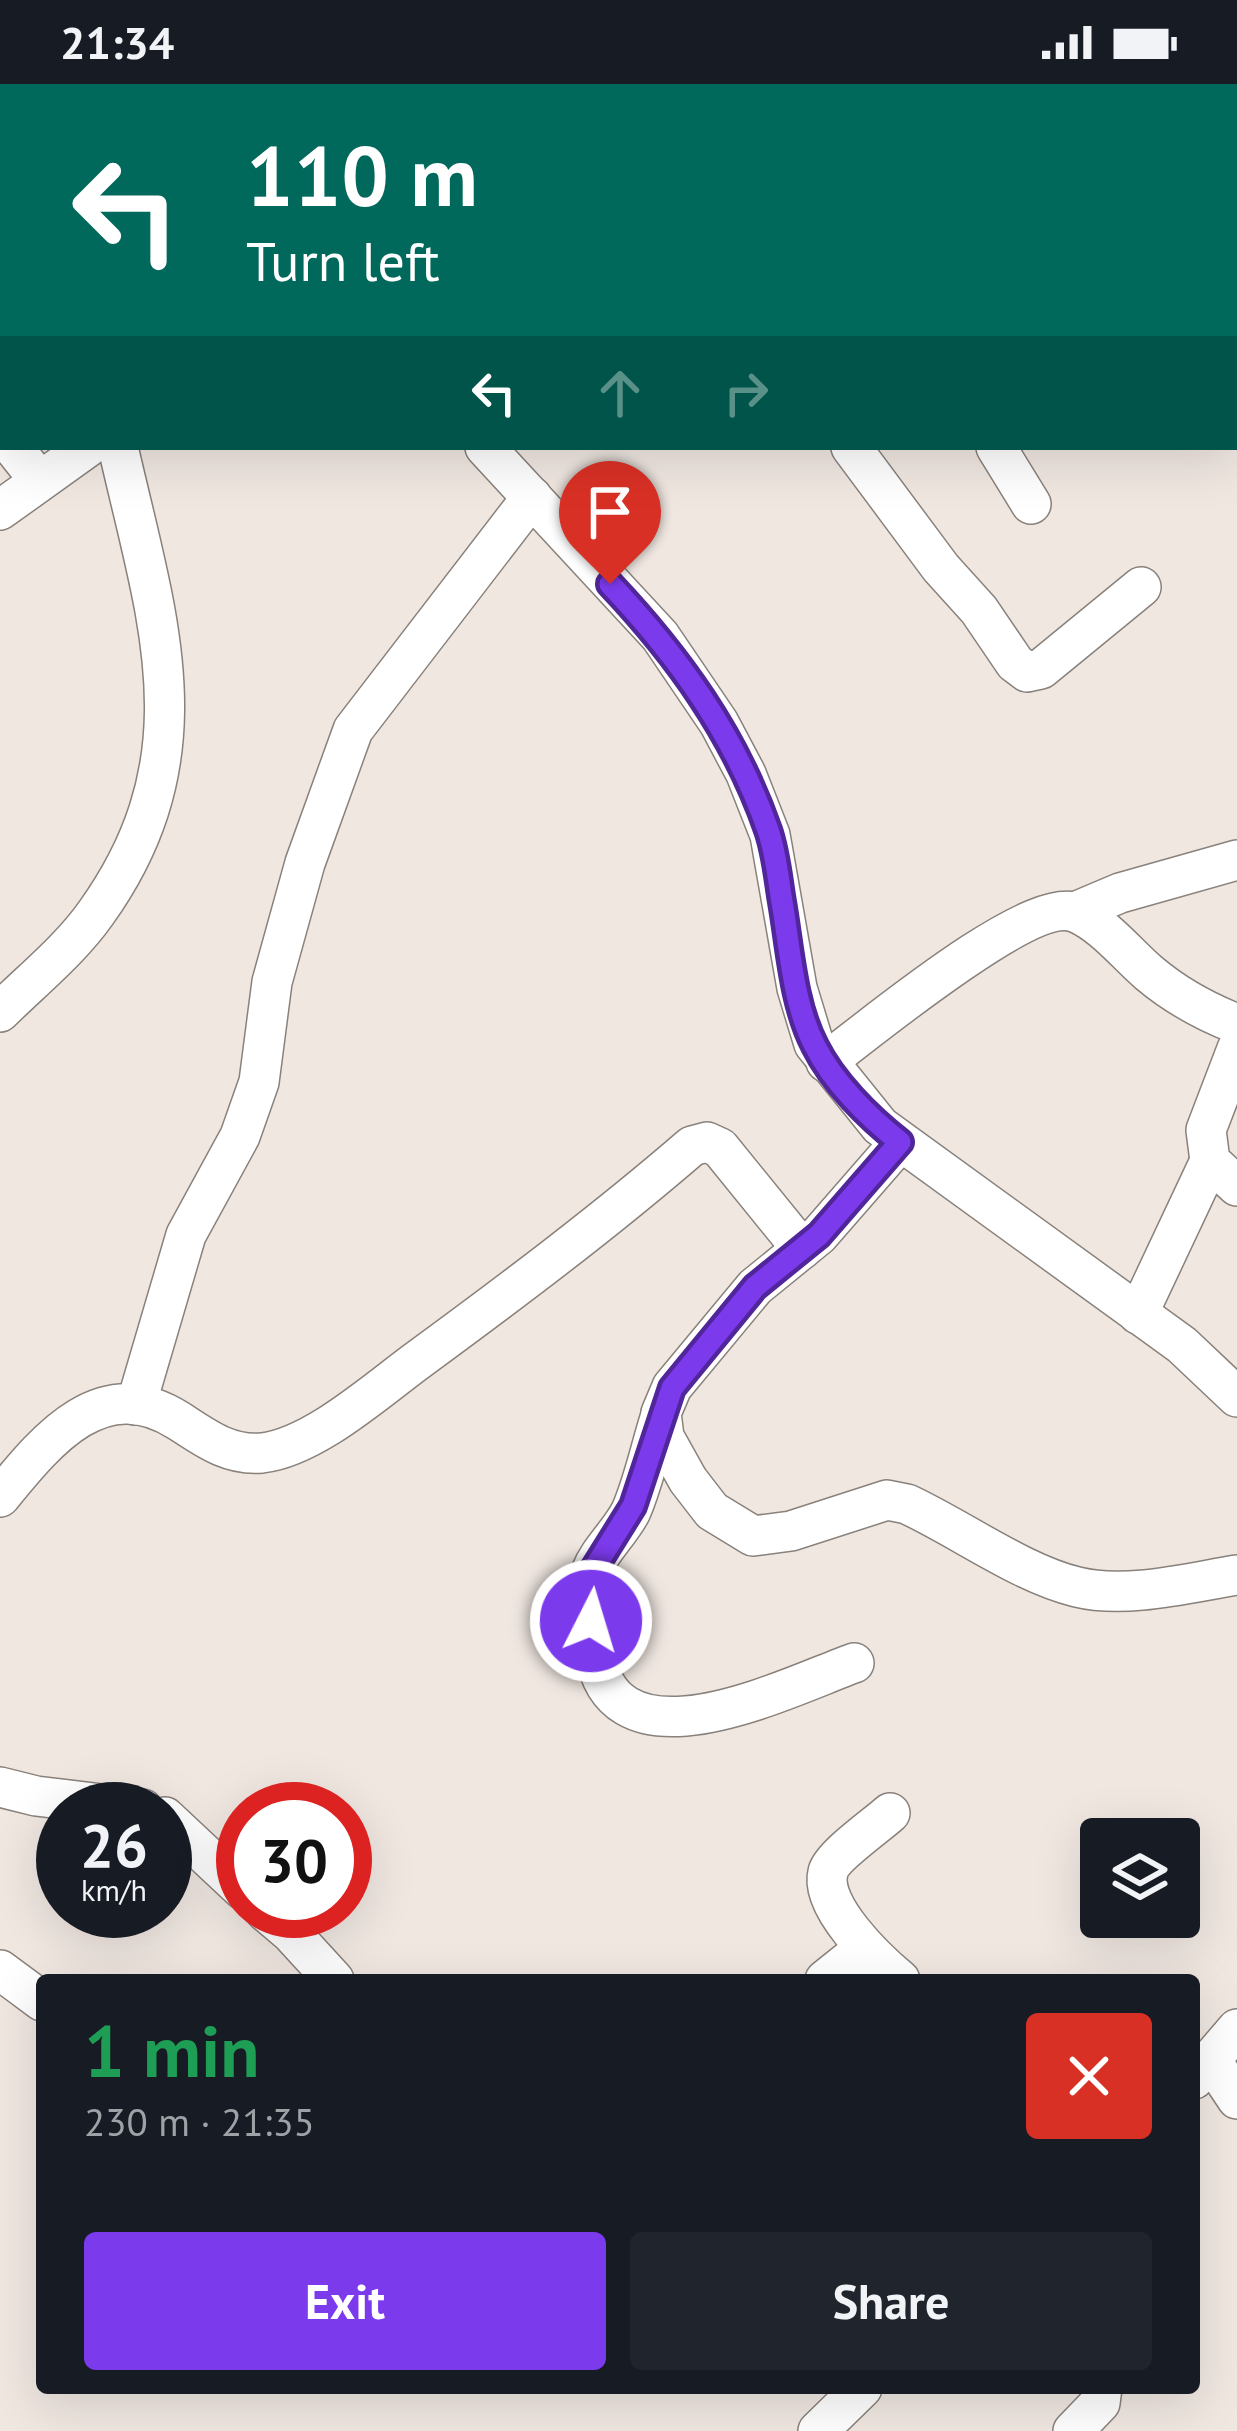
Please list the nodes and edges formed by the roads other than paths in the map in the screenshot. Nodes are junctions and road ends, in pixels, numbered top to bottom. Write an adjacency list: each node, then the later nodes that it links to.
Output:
1 (15, 450): 7 (street)
2 (84, 450): 7 (street)
3 (119, 450): 14 (street)
4 (487, 450): 8 (street)
5 (853, 450): 11 (street)
6 (998, 450): 9 (street)
7 (39, 480): 10 (street)
8 (532, 497): 17 (street); 23 (street)
9 (1031, 504)
10 (0, 510)
11 (1141, 587)
12 (1237, 860): 13 (street)
13 (1075, 912): 15 (street); 17 (street)
14 (0, 1012)
15 (1237, 1024)
16 (1237, 1049): 19 (street)
17 (826, 1062): 18 (street)
18 (900, 1142): 20 (street); 21 (street)
19 (1224, 1173): 21 (street)
20 (802, 1249): 23 (street); 24 (street)
21 (1138, 1314): 22 (street)
22 (1237, 1397)
23 (136, 1406): 25 (street)
24 (661, 1413): 26 (street); 27 (street)
25 (0, 1497)
26 (1237, 1575)
27 (854, 1663)
28 (0, 1787): 29 (street)
29 (36, 1796)
30 (890, 1813): 34 (street)
31 (192, 1842): 32 (street)
32 (216, 1865)
33 (295, 1938): 36 (street)
34 (866, 1948): 37 (street); 38 (street)
35 (0, 1970): 39 (street)
36 (329, 1974)
37 (833, 1974)
38 (894, 1974)
39 (36, 1997)
40 (1237, 2029): 41 (street)
41 (1202, 2070): 42 (street)
42 (1237, 2099)
43 (1101, 2394): 46 (street)
44 (857, 2406): 45 (street)
45 (818, 2431)
46 (1073, 2431)

